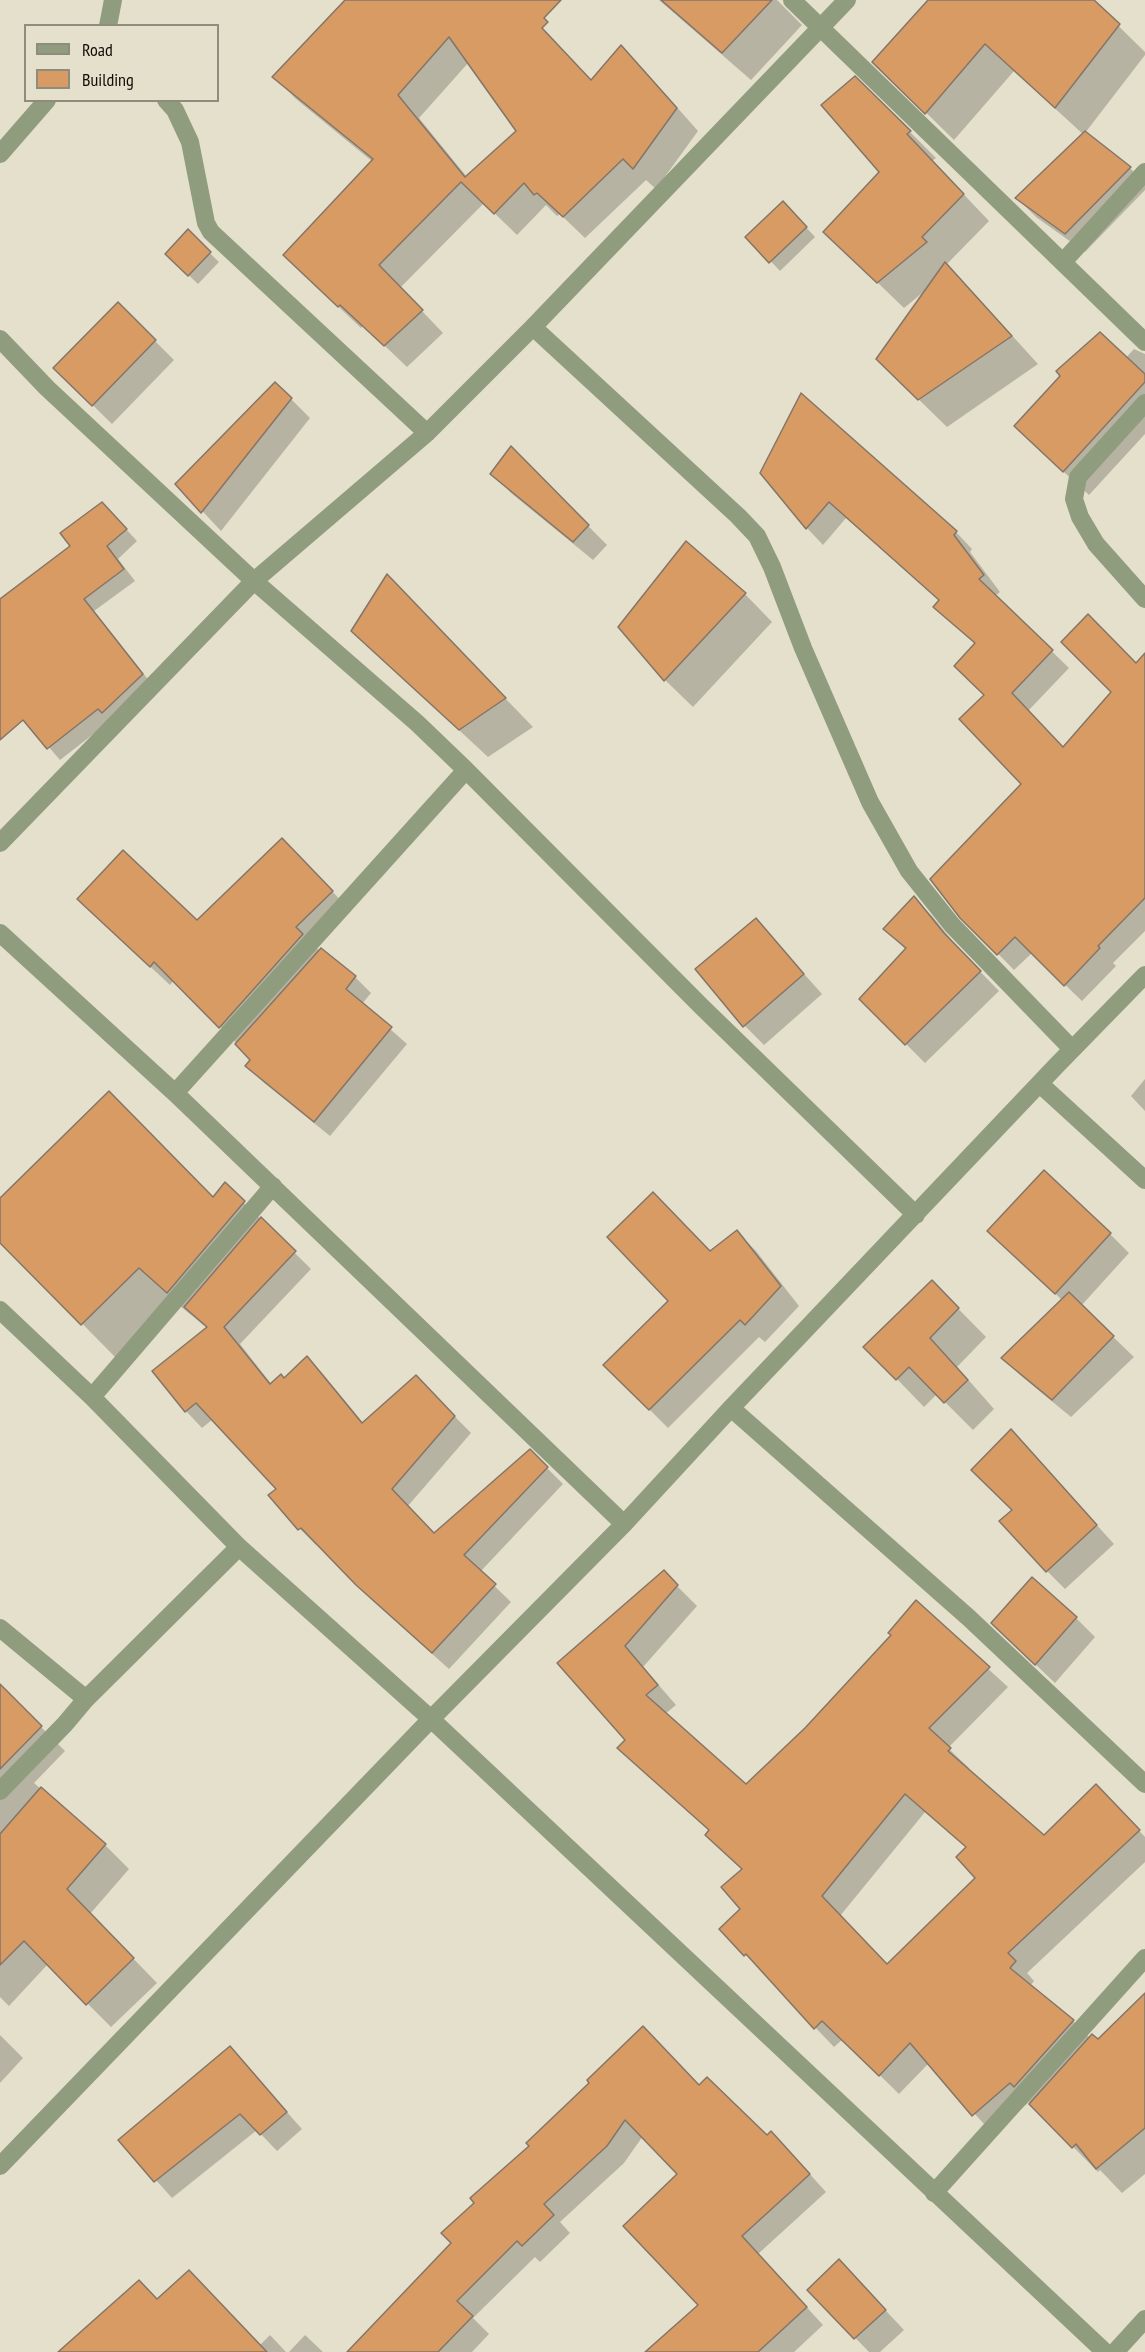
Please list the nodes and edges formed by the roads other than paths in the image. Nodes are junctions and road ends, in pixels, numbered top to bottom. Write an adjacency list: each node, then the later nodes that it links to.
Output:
1 (113, 0): 4 (street)
2 (792, 0): 5 (street)
3 (847, 0): 5 (street)
4 (108, 24)
5 (821, 27): 10 (street); 11 (street)
6 (46, 102): 8 (street)
7 (168, 102): 15 (street)
8 (0, 154)
9 (1145, 172): 10 (street)
10 (1063, 262): 13 (street)
11 (533, 327): 15 (street); 22 (street)
12 (0, 339): 16 (street)
13 (1145, 342)
14 (1145, 403): 17 (street)
15 (427, 433): 16 (street)
16 (254, 581): 18 (street); 19 (street)
17 (1145, 599)
18 (466, 770): 24 (street); 27 (street)
19 (0, 843)
20 (0, 933): 24 (street)
21 (1145, 975): 22 (street)
22 (1072, 1049): 23 (street)
23 (1040, 1084): 25 (street); 27 (street)
24 (175, 1093): 26 (street)
25 (1145, 1179)
26 (273, 1186): 29 (street); 31 (street)
27 (916, 1215): 30 (street)
28 (0, 1310): 29 (street)
29 (92, 1397): 32 (street)
30 (731, 1408): 31 (street); 36 (street)
31 (624, 1524): 35 (street)
32 (239, 1547): 34 (street); 35 (street)
33 (0, 1628): 34 (street)
34 (86, 1699): 37 (street)
35 (431, 1719): 39 (street); 40 (street)
36 (1145, 1784)
37 (0, 1791)
38 (1145, 1958): 40 (street)
39 (0, 2166)
40 (934, 2193): 42 (street)
41 (1145, 2319): 43 (street)
42 (1105, 2352)
43 (1115, 2352)

